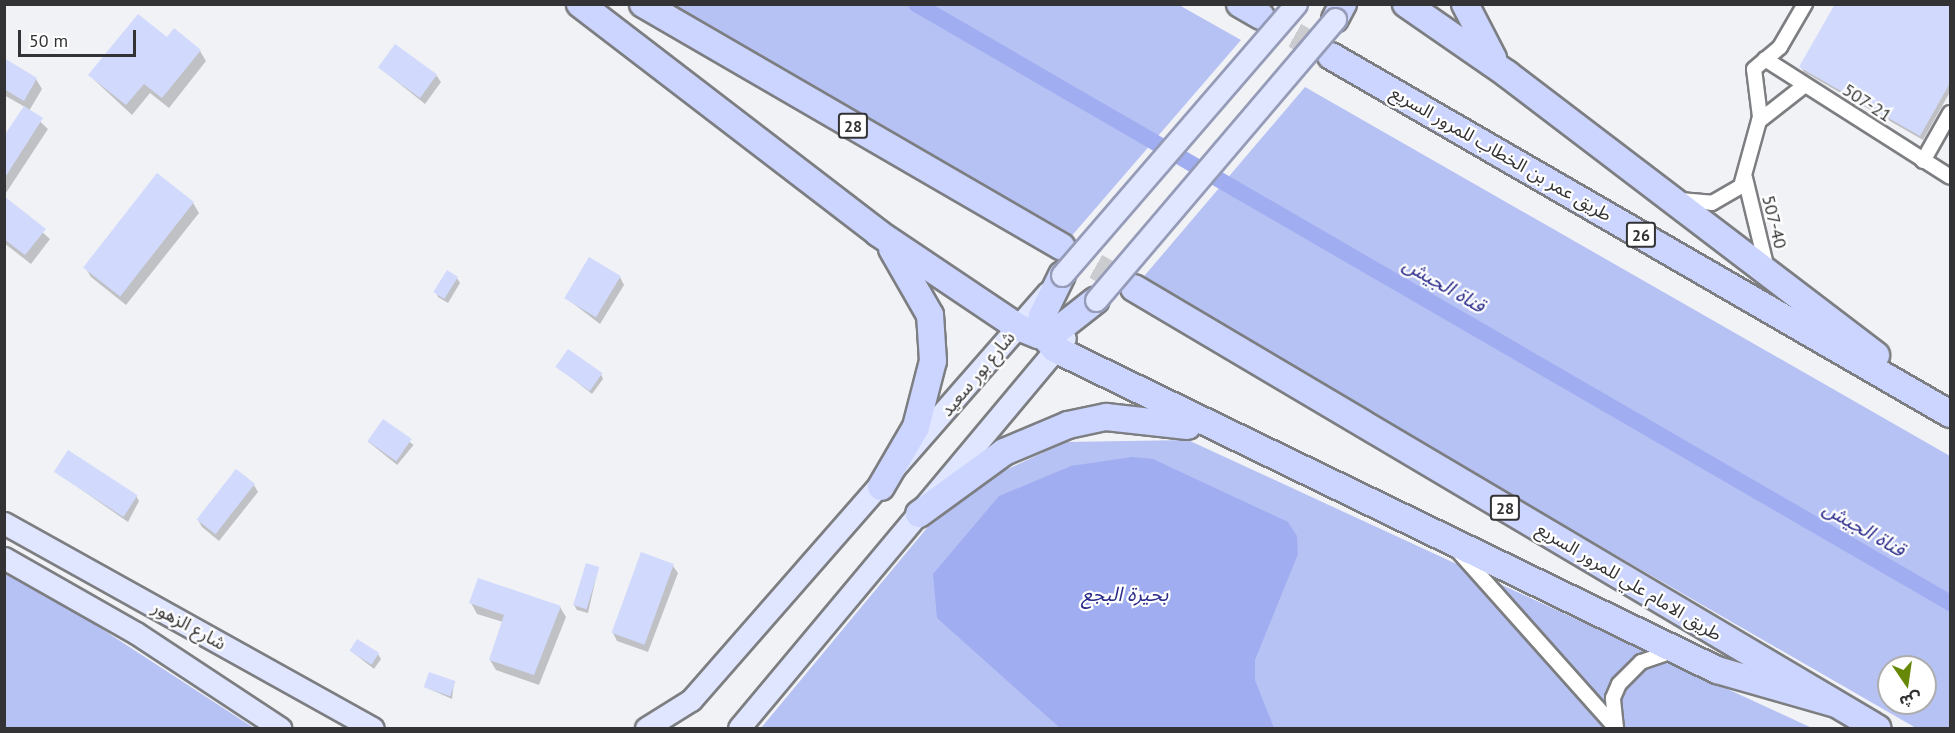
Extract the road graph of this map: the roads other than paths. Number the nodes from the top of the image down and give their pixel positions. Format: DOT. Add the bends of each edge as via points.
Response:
graph roads {
  1 [pos="580,4"];
  2 [pos="643,4"];
  3 [pos="1296,4"];
  4 [pos="1406,4"];
  5 [pos="1465,4"];
  6 [pos="1805,4"];
  7 [pos="1342,9"];
  8 [pos="1331,56"];
  9 [pos="1765,59"];
  10 [pos="1507,74"];
  11 [pos="1805,85"];
  12 [pos="1950,113"];
  13 [pos="1759,121"];
  14 [pos="1923,161"];
  15 [pos="1950,177"];
  16 [pos="1745,178"];
  17 [pos="1670,199"];
  18 [pos="878,233"];
  19 [pos="1062,247"];
  20 [pos="1769,274"];
  21 [pos="1062,275"];
  22 [pos="1134,288"];
  23 [pos="1096,300"];
  24 [pos="1044,331"];
  25 [pos="1950,412"];
  26 [pos="1223,434"];
  27 [pos="881,487"];
  28 [pos="919,514"];
  29 [pos="4,523"];
  30 [pos="1450,541"];
  31 [pos="4,558"];
  32 [pos="1676,650"];
  33 [pos="1833,703"];
  34 [pos="280,729"];
  35 [pos="373,729"];
  36 [pos="645,729"];
  37 [pos="739,729"];
  38 [pos="1616,729"];
  39 [pos="1877,729"];
  1 -- 18 [label="highway"];
  2 -- 19 [label="highway, 28"];
  3 -- 21 [label="main road, bridge"];
  4 -- 10 [label="highway"];
  5 -- 10 [label="highway" via="1485,49"];
  6 -- 9 [label="street, 507-40" via="1780,47"];
  7 -- 23 [label="main road, bridge"];
  8 -- 25 [label="highway, طريق عمر بن الخطاب للمرور السريع / 26"];
  9 -- 11 [label="street, 507-21"];
  9 -- 13 [label="street, 507-40" via="1754,72"];
  10 -- 17 [label="highway"];
  11 -- 13 [label="street"];
  11 -- 14 [label="street, 507-21"];
  12 -- 14 [label="street"];
  13 -- 16 [label="street, 507-40"];
  14 -- 15 [label="street, 507-21"];
  16 -- 17 [label="street, 507-40" via="1728,197 1712,203"];
  16 -- 20 [label="street, 507-40"];
  17 -- 20 [label="highway"];
  18 -- 24 [label="highway"];
  18 -- 27 [label="highway" via="920,291 933,337 929,384 916,427"];
  20 -- 25 [label="highway"];
  21 -- 24 [label="highway"];
  22 -- 33 [label="highway, طريق الامام علي للمرور السريع / 28"];
  23 -- 24 [label="highway"];
  24 -- 26 [label="highway"];
  24 -- 27 [label="main road, شارع بور سعيد"];
  24 -- 28 [label="main road"];
  26 -- 28 [label="highway" via="1141,418 1106,417 1068,425 1004,452"];
  26 -- 30 [label="highway"];
  27 -- 36 [label="main road, شارع بور سعيد" via="691,700"];
  28 -- 37 [label="main road"];
  29 -- 35 [label="main road, شارع الزهور"];
  30 -- 32 [label="highway"];
  30 -- 38 [label="street"];
  31 -- 34 [label="main road, شارع الزهور" via="135,633"];
  32 -- 33 [label="highway" via="1730,675"];
  32 -- 38 [label="street" via="1641,662 1619,684 1613,698"];
  33 -- 39 [label="highway, طريق الامام علي للمرور السريع / 28"];
}
